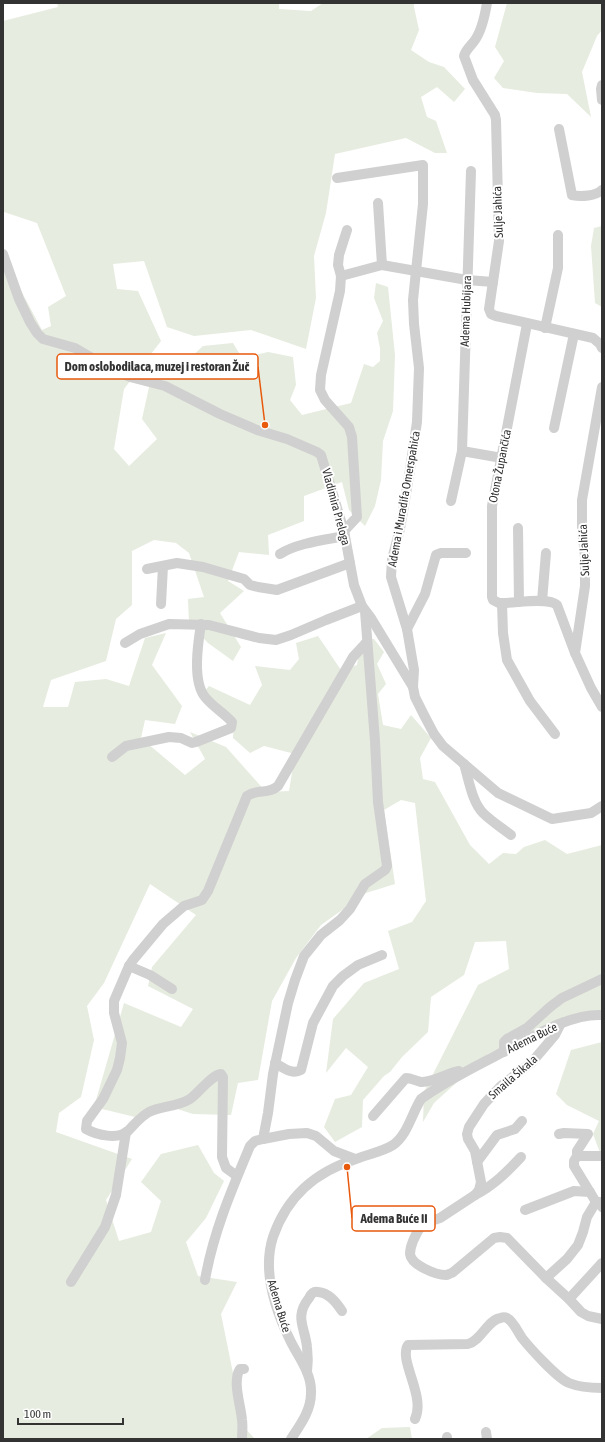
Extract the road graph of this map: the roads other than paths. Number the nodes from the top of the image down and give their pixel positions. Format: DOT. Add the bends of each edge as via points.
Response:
graph roads {
  1 [pos="487,3"];
  2 [pos="602,85"];
  3 [pos="602,99"];
  4 [pos="559,128"];
  5 [pos="471,171"];
  6 [pos="337,178"];
  7 [pos="602,190"];
  8 [pos="378,203"];
  9 [pos="347,230"];
  10 [pos="558,235"];
  11 [pos="3,254"];
  12 [pos="382,265"];
  13 [pos="417,270"];
  14 [pos="341,276"];
  15 [pos="467,280"];
  16 [pos="493,282"];
  17 [pos="527,324"];
  18 [pos="544,328"];
  19 [pos="574,334"];
  20 [pos="602,348"];
  21 [pos="602,387"];
  22 [pos="554,428"];
  23 [pos="462,451"];
  24 [pos="502,458"];
  25 [pos="451,501"];
  26 [pos="518,528"];
  27 [pos="345,533"];
  28 [pos="466,553"];
  29 [pos="546,553"];
  30 [pos="280,554"];
  31 [pos="350,563"];
  32 [pos="163,566"];
  33 [pos="147,569"];
  34 [pos="542,601"];
  35 [pos="519,602"];
  36 [pos="502,603"];
  37 [pos="161,604"];
  38 [pos="364,608"];
  39 [pos="201,624"];
  40 [pos="407,629"];
  41 [pos="367,642"];
  42 [pos="125,643"];
  43 [pos="575,653"];
  44 [pos="413,687"];
  45 [pos="602,707"];
  46 [pos="555,734"];
  47 [pos="112,757"];
  48 [pos="464,764"];
  49 [pos="602,806"];
  50 [pos="602,812"];
  51 [pos="591,813"];
  52 [pos="511,835"];
  53 [pos="382,955"];
  54 [pos="129,966"];
  55 [pos="602,979"];
  56 [pos="172,989"];
  57 [pos="602,1015"];
  58 [pos="560,1025"];
  59 [pos="504,1052"];
  60 [pos="275,1063"];
  61 [pos="465,1071"];
  62 [pos="373,1116"];
  63 [pos="522,1121"];
  64 [pos="126,1132"];
  65 [pos="559,1134"];
  66 [pos="263,1139"];
  67 [pos="577,1156"];
  68 [pos="602,1156"];
  69 [pos="521,1157"];
  70 [pos="355,1159"];
  71 [pos="477,1162"];
  72 [pos="237,1176"];
  73 [pos="590,1192"];
  74 [pos="475,1195"];
  75 [pos="599,1204"];
  76 [pos="526,1210"];
  77 [pos="602,1263"];
  78 [pos="546,1278"];
  79 [pos="205,1280"];
  80 [pos="71,1282"];
  81 [pos="569,1298"];
  82 [pos="342,1311"];
  83 [pos="602,1319"];
  84 [pos="244,1369"];
  85 [pos="307,1372"];
  86 [pos="602,1388"];
  87 [pos="415,1419"];
  88 [pos="242,1439"];
  89 [pos="291,1439"];
  1 -- 16 [label="street, Sulje Jahića" via="478,35 464,56 473,80 496,120 500,241"];
  2 -- 3 [label="street"];
  4 -- 7 [label="street" via="572,195 598,193"];
  5 -- 15 [label="street, Adema Hubijara"];
  6 -- 13 [label="street, Adema i Muradifa Omerspahića" via="423,165 423,204"];
  8 -- 12 [label="street"];
  9 -- 14 [label="street" via="339,255"];
  10 -- 18 [label="street" via="558,268"];
  11 -- 27 [label="street, Vladimira Preloga" via="19,299 30,322 43,339 75,348 110,369 165,386 220,414 317,452 324,461"];
  12 -- 13 [label="street"];
  12 -- 14 [label="street"];
  13 -- 15 [label="street"];
  13 -- 40 [label="street, Adema i Muradifa Omerspahića" via="413,300 419,368 416,422 391,577"];
  14 -- 27 [label="street" via="320,390 325,400 349,427 352,437 357,517"];
  15 -- 16 [label="street"];
  15 -- 23 [label="street, Adema Hubijara"];
  16 -- 17 [label="street, Sulje Jahića" via="489,309 491,314"];
  17 -- 18 [label="street, Sulje Jahića"];
  17 -- 24 [label="street, Otona Župančića"];
  18 -- 19 [label="street, Sulje Jahića"];
  19 -- 20 [label="street, Sulje Jahića" via="594,338"];
  19 -- 22 [label="street"];
  21 -- 43 [label="street, Sulje Jahića" via="582,500 586,586"];
  23 -- 24 [label="street"];
  23 -- 25 [label="street, Adema Hubijara"];
  24 -- 36 [label="street, Otona Župančića" via="491,514 492,597 496,602"];
  26 -- 35 [label="street"];
  27 -- 30 [label="street"];
  27 -- 31 [label="street, Vladimira Preloga"];
  28 -- 40 [label="street" via="436,555 425,594"];
  29 -- 34 [label="street"];
  31 -- 32 [label="street" via="277,590 250,585 244,579 204,567 177,563"];
  31 -- 38 [label="street, Vladimira Preloga" via="354,585"];
  32 -- 33 [label="street"];
  32 -- 37 [label="street"];
  34 -- 35 [label="street"];
  34 -- 43 [label="street" via="554,602 557,605"];
  35 -- 36 [label="street"];
  36 -- 46 [label="street" via="507,660 530,701"];
  38 -- 39 [label="street" via="276,640"];
  38 -- 41 [label="street"];
  38 -- 44 [label="street, Vladimira Preloga"];
  39 -- 42 [label="street" via="169,624 140,634"];
  39 -- 47 [label="street" via="198,664 201,690 208,701 229,718 232,722 231,728 196,742 173,736 126,746"];
  40 -- 44 [label="street, Adema i Muradifa Omerspahića" via="414,670"];
  41 -- 54 [label="street" via="353,657 278,786 273,790 252,792 247,796 208,892 202,900 184,906 163,924"];
  41 -- 60 [label="street" via="378,802 387,866 365,884 340,920 321,935 304,956 295,980"];
  43 -- 45 [label="street"];
  44 -- 48 [label="street, Vladimira Preloga" via="415,697 434,734 443,746"];
  48 -- 51 [label="street, Vladimira Preloga" via="498,793 552,819"];
  48 -- 52 [label="street" via="476,803 482,812"];
  49 -- 51 [label="street, Vladimira Preloga"];
  50 -- 51 [label="street"];
  53 -- 60 [label="street" via="358,965 333,986 313,1023 302,1070 290,1071"];
  54 -- 56 [label="street"];
  54 -- 64 [label="street" via="114,1001 114,1013 122,1043 117,1070 103,1099 87,1121 86,1129 101,1135 114,1136"];
  55 -- 59 [label="street" via="550,1006 527,1028 504,1042"];
  57 -- 58 [label="street, Adema Buće" via="592,1015"];
  58 -- 59 [label="street, Adema Buće"];
  58 -- 71 [label="street, Smaila Šikala" via="555,1035 532,1062 501,1086 484,1104 469,1127 468,1139 475,1151"];
  59 -- 61 [label="street, Adema Buće"];
  60 -- 66 [label="street"];
  61 -- 62 [label="street, Adema Buće" via="452,1072 422,1082 406,1078"];
  61 -- 70 [label="street, Adema Buće" via="421,1099 409,1126 393,1145"];
  63 -- 71 [label="street" via="515,1129 497,1135"];
  64 -- 72 [label="street" via="136,1120 149,1112 189,1100 221,1074 222,1157 226,1168"];
  64 -- 80 [label="street" via="116,1195 105,1227"];
  65 -- 67 [label="street" via="588,1134 577,1151"];
  66 -- 70 [label="street" via="307,1133 316,1136 334,1151"];
  66 -- 72 [label="street" via="255,1141 250,1146"];
  67 -- 68 [label="street"];
  67 -- 73 [label="street" via="574,1166"];
  69 -- 74 [label="street" via="501,1177"];
  70 -- 85 [label="street, Adema Buće" via="327,1171 308,1184 287,1208 272,1239 269,1258 275,1300 290,1340"];
  71 -- 74 [label="street, Smaila Šikala" via="481,1182"];
  72 -- 79 [label="street" via="212,1246"];
  73 -- 75 [label="street"];
  73 -- 76 [label="street" via="574,1191"];
  74 -- 78 [label="street" via="440,1218 422,1224 413,1241 410,1254 413,1261 425,1269 445,1275 452,1273 494,1238 500,1237 512,1242"];
  75 -- 78 [label="street" via="587,1217 578,1245"];
  77 -- 81 [label="street"];
  78 -- 81 [label="street"];
  81 -- 83 [label="street" via="580,1312"];
  82 -- 85 [label="street" via="331,1298 317,1292 312,1293 306,1301 301,1322 307,1346"];
  84 -- 88 [label="street" via="240,1369 237,1377"];
  85 -- 89 [label="street, Adema Buće" via="311,1382 310,1405 306,1417"];
  86 -- 87 [label="street" via="586,1388 564,1380 546,1364 510,1322 502,1317 494,1321 473,1343 406,1348 408,1368 419,1406"];
}
